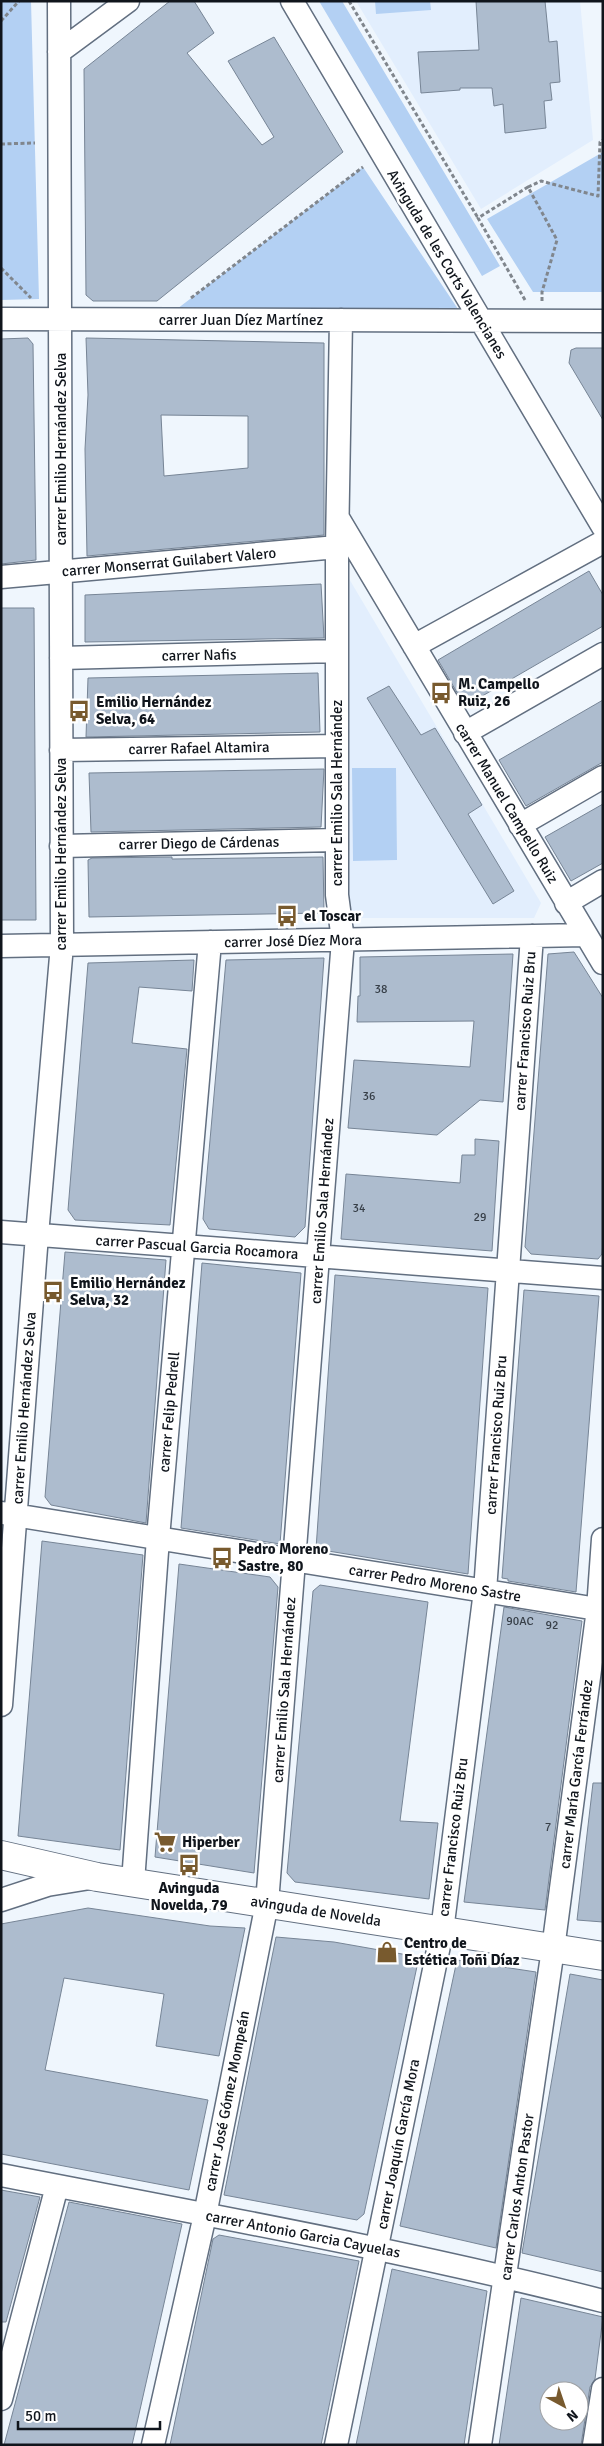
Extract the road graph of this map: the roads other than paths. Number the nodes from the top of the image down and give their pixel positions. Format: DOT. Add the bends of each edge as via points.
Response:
graph roads {
  1 [pos="59,1"];
  2 [pos="128,1"];
  3 [pos="292,1"];
  4 [pos="60,52"];
  5 [pos="1,319"];
  6 [pos="61,320"];
  7 [pos="341,320"];
  8 [pos="603,321"];
  9 [pos="481,322"];
  10 [pos="338,518"];
  11 [pos="603,526"];
  12 [pos="603,542"];
  13 [pos="337,555"];
  14 [pos="365,564"];
  15 [pos="60,572"];
  16 [pos="1,577"];
  17 [pos="414,646"];
  18 [pos="337,652"];
  19 [pos="603,654"];
  20 [pos="61,658"];
  21 [pos="465,733"];
  22 [pos="337,746"];
  23 [pos="61,750"];
  24 [pos="603,777"];
  25 [pos="520,825"];
  26 [pos="337,840"];
  27 [pos="61,846"];
  28 [pos="603,881"];
  29 [pos="566,903"];
  30 [pos="585,935"];
  31 [pos="532,936"];
  32 [pos="343,940"];
  33 [pos="210,942"];
  34 [pos="62,945"];
  35 [pos="1,946"];
  36 [pos="603,963"];
  37 [pos="1,1232"];
  38 [pos="37,1234"];
  39 [pos="184,1246"];
  40 [pos="318,1256"];
  41 [pos="508,1271"];
  42 [pos="603,1278"];
  43 [pos="8,1514"];
  44 [pos="158,1538"];
  45 [pos="603,1539"];
  46 [pos="294,1560"];
  47 [pos="485,1591"];
  48 [pos="600,1610"];
  49 [pos="1,1705"];
  50 [pos="1,1855"];
  51 [pos="97,1876"];
  52 [pos="133,1882"];
  53 [pos="1,1900"];
  54 [pos="267,1903"];
  55 [pos="442,1931"];
  56 [pos="554,1949"];
  57 [pos="603,1956"];
  58 [pos="1,2175"];
  59 [pos="57,2186"];
  60 [pos="205,2215"];
  61 [pos="377,2248"];
  62 [pos="506,2276"];
  63 [pos="603,2301"];
  64 [pos="603,2389"];
  65 [pos="1,2399"];
  66 [pos="597,2442"];
  67 [pos="153,2445"];
  68 [pos="336,2445"];
  69 [pos="480,2445"];
  1 -- 4 [label="street, carrer Emilio Hernández Selva"];
  2 -- 4 [label="street"];
  3 -- 9 [label="street, Avinguda de les Corts Valencianes"];
  4 -- 6 [label="street, carrer Emilio Hernández Selva"];
  5 -- 6 [label="street, carrer Juan Díez Martínez"];
  6 -- 7 [label="street, carrer Juan Díez Martínez"];
  6 -- 15 [label="street, carrer Emilio Hernández Selva"];
  7 -- 9 [label="street, carrer Juan Díez Martínez"];
  7 -- 10 [label="street, carrer Emilio Sala Hernández"];
  8 -- 9 [label="street, carrer Juan Díez Martínez"];
  9 -- 11 [label="street, Avinguda de les Corts Valencianes"];
  10 -- 13 [label="street, carrer Emilio Sala Hernández"];
  10 -- 14 [label="street, carrer Manuel Campello Ruiz"];
  12 -- 17 [label="street" via="444,622"];
  13 -- 14 [label="street"];
  13 -- 15 [label="street, carrer Monserrat Guilabert Valero"];
  13 -- 18 [label="street, carrer Emilio Sala Hernández"];
  14 -- 17 [label="street, carrer Manuel Campello Ruiz"];
  15 -- 16 [label="street, carrer Monserrat Guilabert Valero"];
  15 -- 20 [label="street, carrer Emilio Hernández Selva"];
  17 -- 21 [label="street, carrer Manuel Campello Ruiz"];
  18 -- 20 [label="street, carrer Nafis"];
  18 -- 22 [label="street, carrer Emilio Sala Hernández"];
  19 -- 21 [label="street"];
  20 -- 23 [label="street, carrer Emilio Hernández Selva"];
  21 -- 25 [label="street, carrer Manuel Campello Ruiz"];
  22 -- 23 [label="street, carrer Rafael Altamira"];
  22 -- 26 [label="street, carrer Emilio Sala Hernández"];
  23 -- 27 [label="street, carrer Emilio Hernández Selva"];
  24 -- 25 [label="street"];
  25 -- 29 [label="street, carrer Manuel Campello Ruiz"];
  26 -- 27 [label="street, carrer Diego de Cárdenas"];
  26 -- 32 [label="street, carrer Emilio Sala Hernández" via="337,895"];
  27 -- 34 [label="street, carrer Emilio Hernández Selva"];
  28 -- 29 [label="street"];
  29 -- 30 [label="street, carrer Manuel Campello Ruiz"];
  30 -- 31 [label="street, carrer José Díez Mora"];
  30 -- 36 [label="street, carrer Manuel Campello Ruiz"];
  31 -- 32 [label="street, carrer José Díez Mora"];
  31 -- 41 [label="street, carrer Francisco Ruiz Bru"];
  32 -- 33 [label="street, carrer José Díez Mora"];
  32 -- 40 [label="street, carrer Emilio Sala Hernández"];
  33 -- 34 [label="street, carrer José Díez Mora"];
  33 -- 39 [label="street, carrer Felip Pedrell"];
  34 -- 35 [label="street, carrer José Díez Mora"];
  34 -- 38 [label="street, carrer Emilio Hernández Selva"];
  37 -- 38 [label="street, carrer Pascual Garcia Rocamora"];
  38 -- 39 [label="street, carrer Pascual Garcia Rocamora"];
  38 -- 43 [label="street, carrer Emilio Hernández Selva"];
  39 -- 40 [label="street, carrer Pascual Garcia Rocamora"];
  39 -- 44 [label="street, carrer Felip Pedrell"];
  40 -- 41 [label="street, carrer Pascual Garcia Rocamora"];
  40 -- 46 [label="street, carrer Emilio Sala Hernández"];
  41 -- 42 [label="street, carrer Pascual Garcia Rocamora"];
  41 -- 47 [label="street, carrer Francisco Ruiz Bru"];
  43 -- 44 [label="street, carrer Pedro Moreno Sastre"];
  43 -- 49 [label="street, carrer Emilio Hernández Selva"];
  44 -- 46 [label="street, carrer Pedro Moreno Sastre"];
  44 -- 52 [label="street, carrer Felip Pedrell"];
  45 -- 48 [label="street, carrer María García Ferrández"];
  46 -- 47 [label="street, carrer Pedro Moreno Sastre"];
  46 -- 54 [label="street, carrer Emilio Sala Hernández"];
  47 -- 48 [label="street, carrer Pedro Moreno Sastre"];
  47 -- 55 [label="street, carrer Francisco Ruiz Bru"];
  48 -- 56 [label="street, carrer María García Ferrández"];
  50 -- 51 [label="main road, avinguda de Novelda"];
  51 -- 52 [label="main road, avinguda de Novelda"];
  51 -- 53 [label="street" via="47,1885"];
  52 -- 54 [label="main road, avinguda de Novelda"];
  54 -- 55 [label="main road, avinguda de Novelda"];
  54 -- 60 [label="street, carrer José Gómez Mompeán"];
  55 -- 56 [label="main road, avinguda de Novelda"];
  55 -- 61 [label="street, carrer Joaquín García Mora"];
  56 -- 57 [label="main road, avinguda de Novelda"];
  56 -- 62 [label="street, carrer Carlos Anton Pastor"];
  58 -- 59 [label="street, carrer Antonio Garcia Cayuelas"];
  59 -- 60 [label="street, carrer Antonio Garcia Cayuelas"];
  59 -- 65 [label="street"];
  60 -- 61 [label="street, carrer Antonio Garcia Cayuelas"];
  60 -- 67 [label="street, carrer José Gómez Mompeán"];
  61 -- 62 [label="street, carrer Antonio Garcia Cayuelas"];
  61 -- 68 [label="street, carrer Joaquín García Mora"];
  62 -- 63 [label="street, carrer Antonio Garcia Cayuelas"];
  62 -- 69 [label="street, carrer Carlos Anton Pastor"];
  64 -- 66 [label="street"];
}
